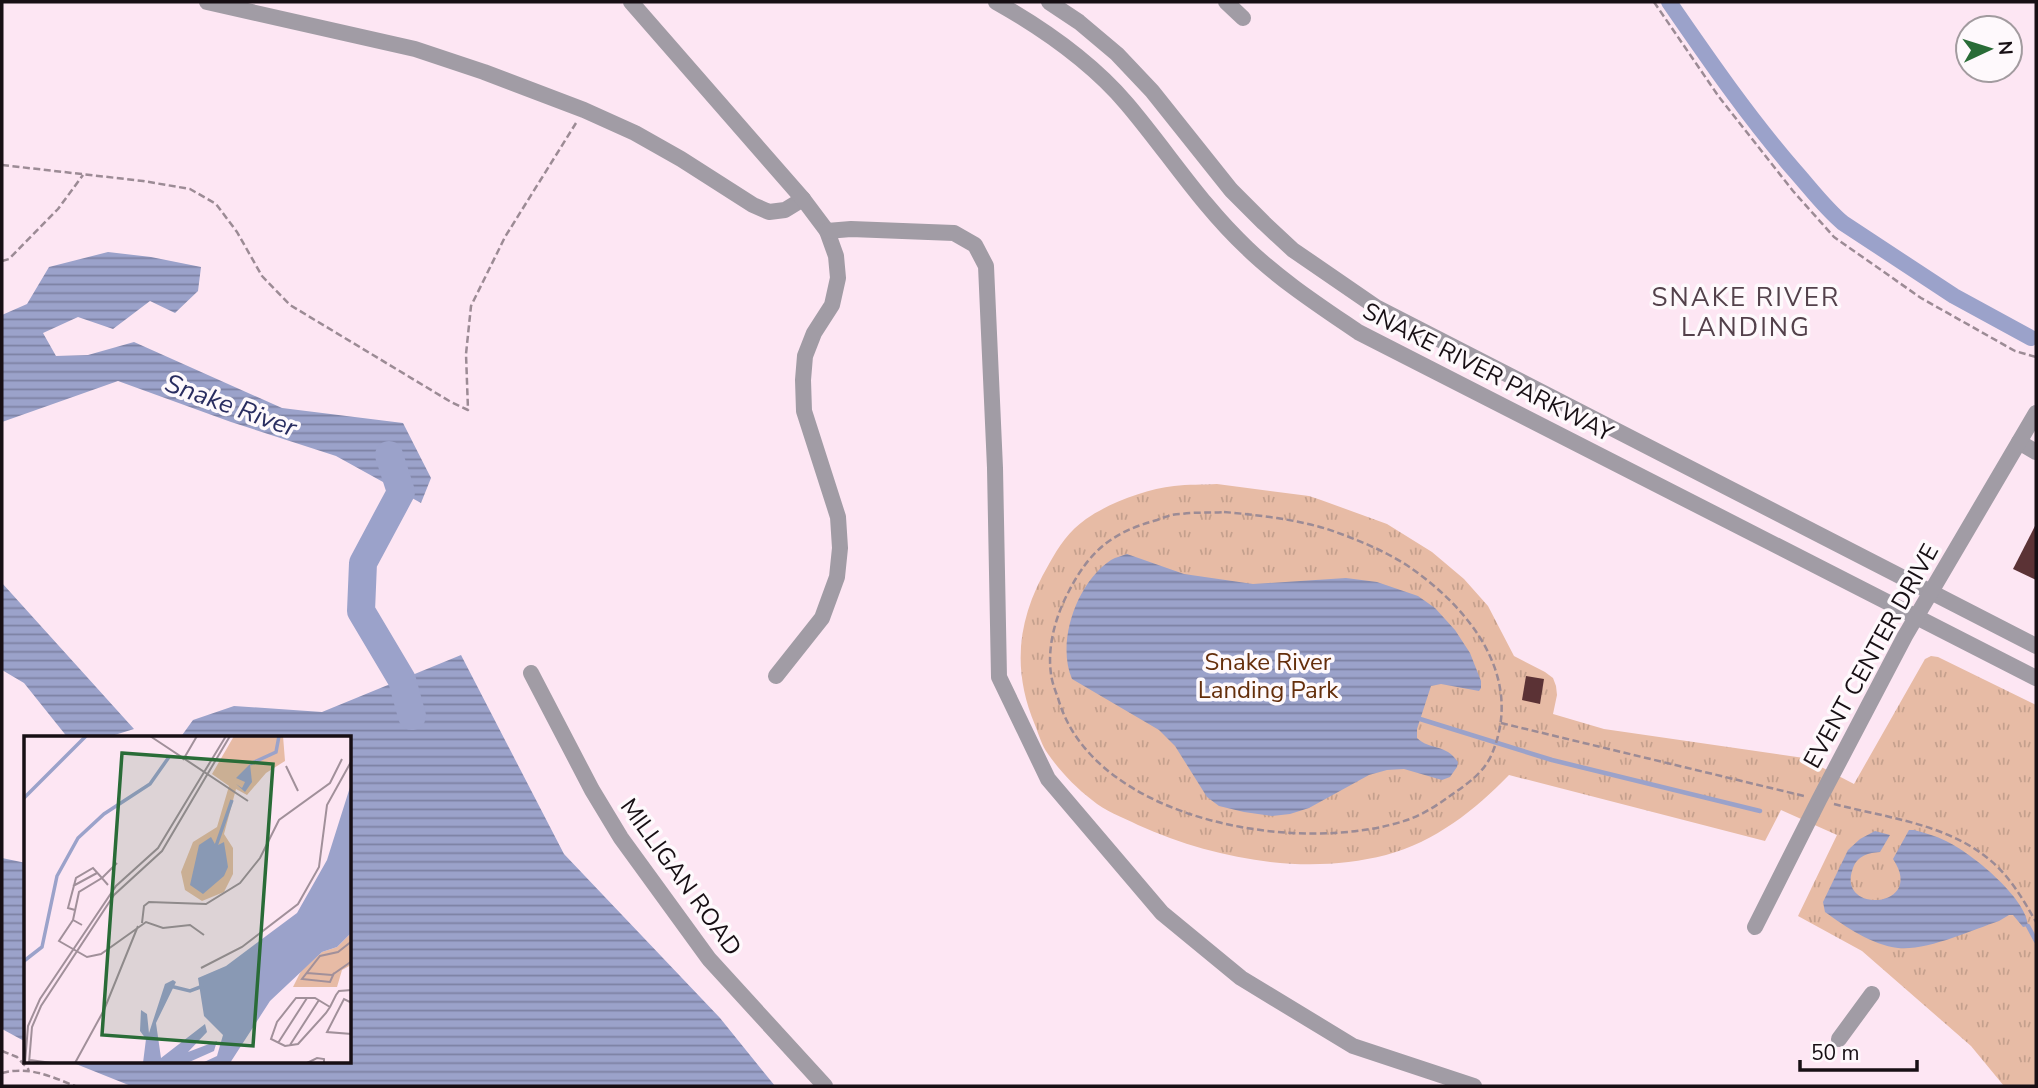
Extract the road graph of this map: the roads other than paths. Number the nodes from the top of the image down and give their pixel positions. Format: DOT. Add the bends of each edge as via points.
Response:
graph roads {
  1 [pos="207,2"];
  2 [pos="631,2"];
  3 [pos="996,2"];
  4 [pos="1049,2"];
  5 [pos="1226,2"];
  6 [pos="1243,18"];
  7 [pos="803,199"];
  8 [pos="827,231"];
  9 [pos="2036,413"];
  10 [pos="2019,442"];
  11 [pos="2036,452"];
  12 [pos="1930,592"];
  13 [pos="1916,616"];
  14 [pos="2036,646"];
  15 [pos="531,673"];
  16 [pos="776,676"];
  17 [pos="2036,678"];
  18 [pos="1755,927"];
  19 [pos="1872,994"];
  20 [pos="1839,1039"];
  21 [pos="825,1086"];
  22 [pos="1474,1086"];
  1 -- 7 [label="street" via="415,49 484,72 635,134 769,212 785,210"];
  2 -- 7 [label="street"];
  3 -- 13 [label="street, SNAKE RIVER PARKWAY" via="1093,71 1126,102 1201,199 1247,248 1358,332"];
  4 -- 12 [label="street, SNAKE RIVER PARKWAY" via="1117,54 1231,190 1293,250 1326,274 1377,307"];
  5 -- 6 [label="street"];
  7 -- 8 [label="street"];
  8 -- 16 [label="street" via="838,278 832,305 806,356 803,380 804,411 838,517 837,576 822,618"];
  8 -- 22 [label="street" via="954,233 975,244 986,266 999,677 1048,779 1162,913 1241,978 1353,1046"];
  9 -- 10 [label="street, EVENT CENTER DRIVE"];
  10 -- 11 [label="street"];
  10 -- 12 [label="street, EVENT CENTER DRIVE"];
  12 -- 13 [label="street, EVENT CENTER DRIVE"];
  12 -- 14 [label="street, SNAKE RIVER PARKWAY"];
  13 -- 17 [label="street, SNAKE RIVER PARKWAY"];
  13 -- 18 [label="street, EVENT CENTER DRIVE"];
  15 -- 21 [label="street, MILLIGAN ROAD" via="621,838 709,959"];
  19 -- 20 [label="street"];
}
